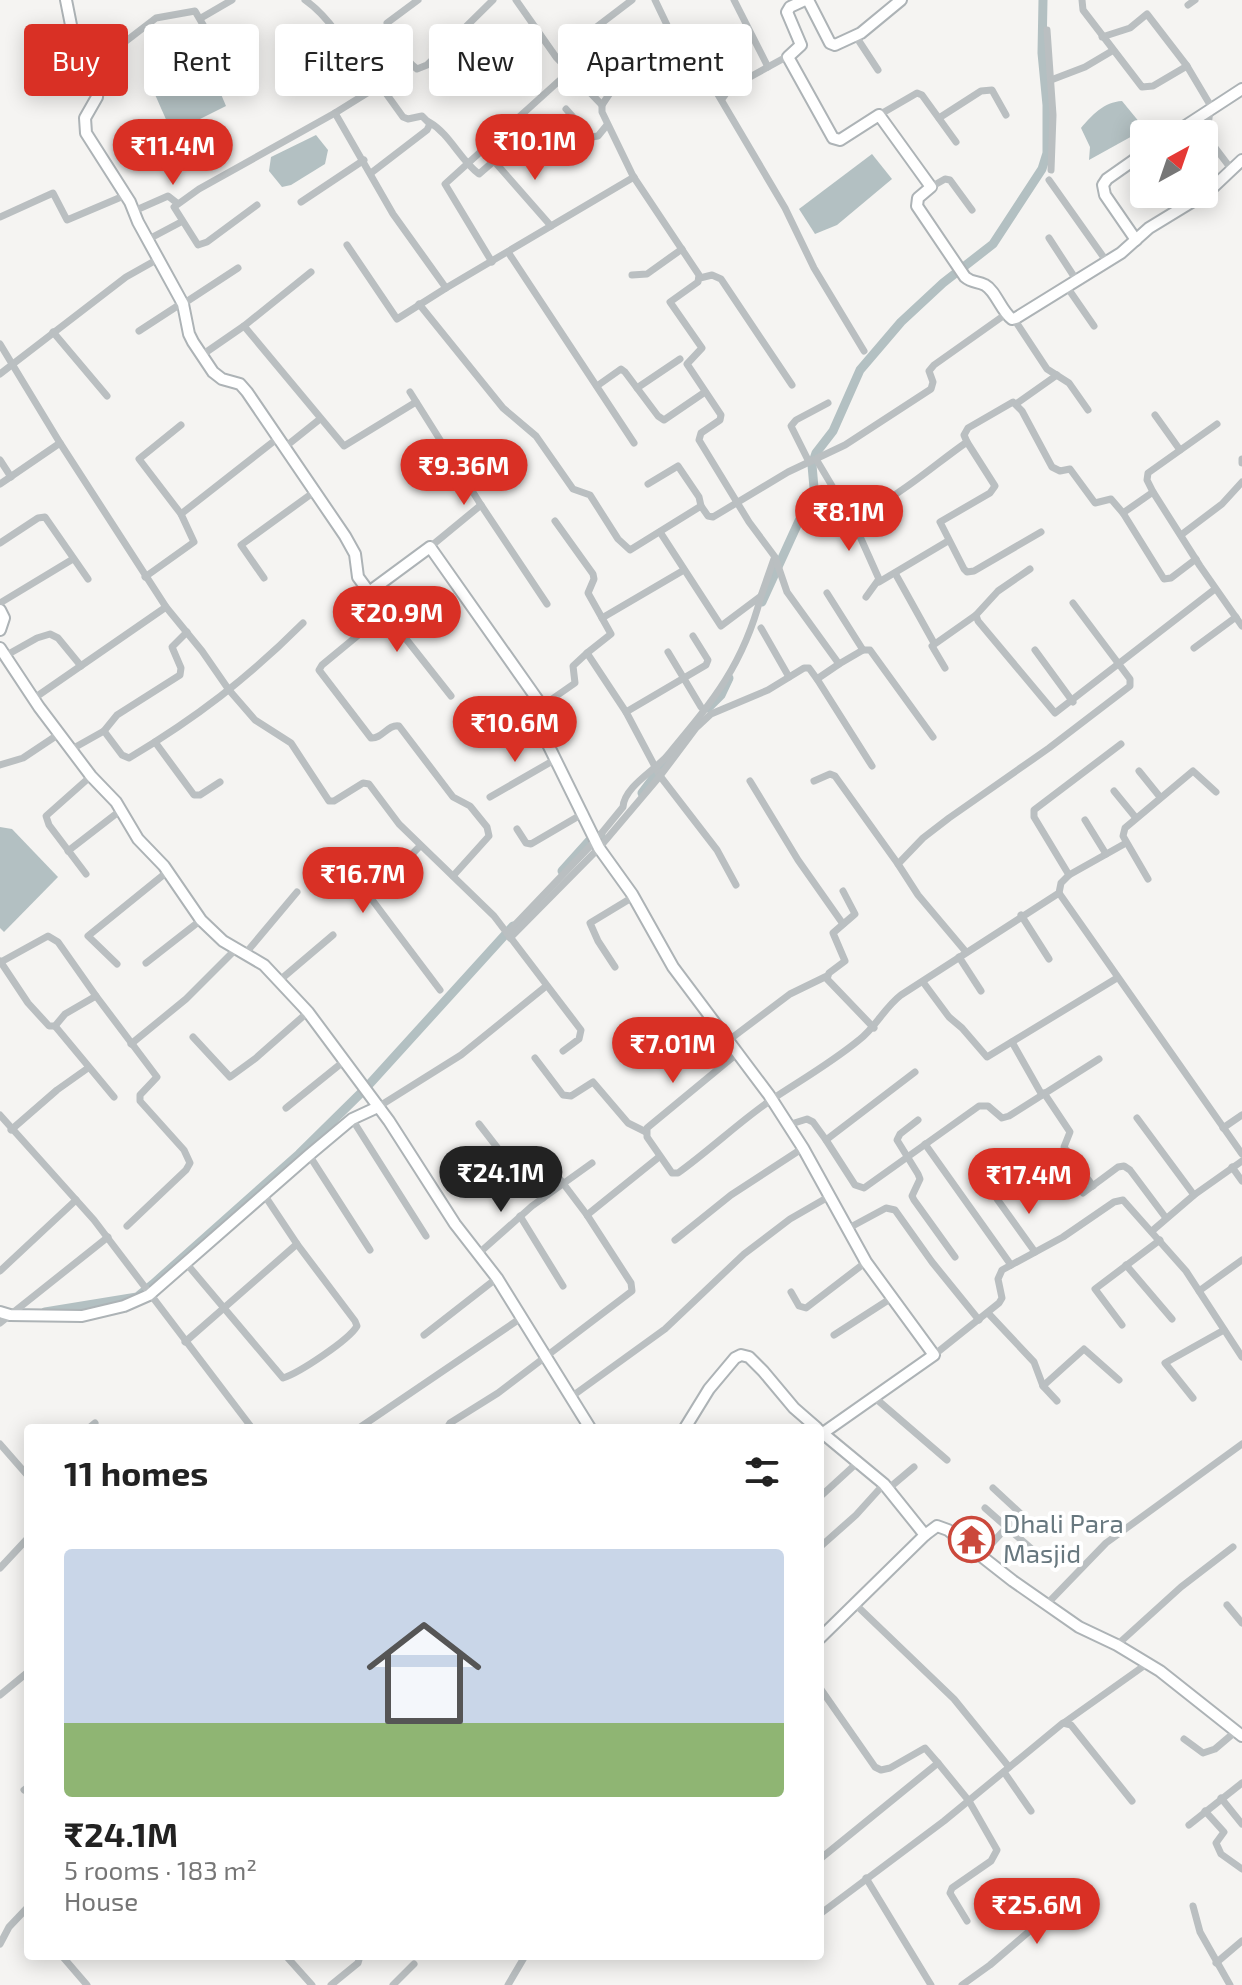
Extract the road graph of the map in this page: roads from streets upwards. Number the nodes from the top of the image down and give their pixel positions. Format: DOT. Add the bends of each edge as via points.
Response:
graph roads {
  1 [pos="66,0"];
  2 [pos="232,0"];
  3 [pos="305,0"];
  4 [pos="418,0"];
  5 [pos="493,0"];
  6 [pos="516,0"];
  7 [pos="632,0"];
  8 [pos="655,0"];
  9 [pos="734,0"];
  10 [pos="807,0"];
  11 [pos="901,0"];
  12 [pos="1082,0"];
  13 [pos="201,18"];
  14 [pos="71,24"];
  15 [pos="204,24"];
  16 [pos="330,24"];
  17 [pos="388,24"];
  18 [pos="600,24"];
  19 [pos="667,24"];
  20 [pos="1047,30"];
  21 [pos="855,35"];
  22 [pos="1102,37"];
  23 [pos="128,40"];
  24 [pos="1112,51"];
  25 [pos="788,56"];
  26 [pos="558,58"];
  27 [pos="413,66"];
  28 [pos="1187,66"];
  29 [pos="768,67"];
  30 [pos="878,70"];
  31 [pos="1051,80"];
  32 [pos="558,82"];
  33 [pos="1241,92"];
  34 [pos="97,96"];
  35 [pos="362,96"];
  36 [pos="388,96"];
  37 [pos="594,96"];
  38 [pos="609,96"];
  39 [pos="720,96"];
  40 [pos="722,99"];
  41 [pos="602,105"];
  42 [pos="1211,108"];
  43 [pos="566,109"];
  44 [pos="335,113"];
  45 [pos="879,115"];
  46 [pos="1006,115"];
  47 [pos="939,118"];
  48 [pos="1193,120"];
  49 [pos="429,122"];
  50 [pos="607,125"];
  51 [pos="956,142"];
  52 [pos="364,160"];
  53 [pos="1242,160"];
  54 [pos="1130,163"];
  55 [pos="467,165"];
  56 [pos="1051,170"];
  57 [pos="1232,170"];
  58 [pos="371,173"];
  59 [pos="634,177"];
  60 [pos="1049,180"];
  61 [pos="931,187"];
  62 [pos="126,195"];
  63 [pos="301,202"];
  64 [pos="177,203"];
  65 [pos="257,205"];
  66 [pos="972,210"];
  67 [pos="134,211"];
  68 [pos="0,217"];
  69 [pos="181,222"];
  70 [pos="551,226"];
  71 [pos="1049,238"];
  72 [pos="147,240"];
  73 [pos="1136,240"];
  74 [pos="347,245"];
  75 [pos="682,249"];
  76 [pos="508,252"];
  77 [pos="158,259"];
  78 [pos="492,262"];
  79 [pos="1107,262"];
  80 [pos="238,268"];
  81 [pos="311,272"];
  82 [pos="632,275"];
  83 [pos="700,278"];
  84 [pos="1072,284"];
  85 [pos="446,288"];
  86 [pos="183,304"];
  87 [pos="419,304"];
  88 [pos="1010,316"];
  89 [pos="244,326"];
  90 [pos="1094,326"];
  91 [pos="139,331"];
  92 [pos="53,332"];
  93 [pos="0,344"];
  94 [pos="864,351"];
  95 [pos="202,355"];
  96 [pos="680,359"];
  97 [pos="13,363"];
  98 [pos="0,374"];
  99 [pos="1057,375"];
  100 [pos="792,385"];
  101 [pos="597,386"];
  102 [pos="637,388"];
  103 [pos="410,392"];
  104 [pos="705,392"];
  105 [pos="107,396"];
  106 [pos="416,402"];
  107 [pos="828,403"];
  108 [pos="1016,404"];
  109 [pos="1088,410"];
  110 [pos="1155,415"];
  111 [pos="320,419"];
  112 [pos="1217,424"];
  113 [pos="181,425"];
  114 [pos="967,442"];
  115 [pos="60,443"];
  116 [pos="282,443"];
  117 [pos="634,443"];
  118 [pos="1180,450"];
  119 [pos="0,460"];
  120 [pos="812,461"];
  121 [pos="11,477"];
  122 [pos="1242,482"];
  123 [pos="0,484"];
  124 [pos="648,484"];
  125 [pos="314,492"];
  126 [pos="1153,492"];
  127 [pos="737,503"];
  128 [pos="481,505"];
  129 [pos="701,506"];
  130 [pos="849,512"];
  131 [pos="1123,513"];
  132 [pos="181,514"];
  133 [pos="555,521"];
  134 [pos="660,532"];
  135 [pos="1041,532"];
  136 [pos="1181,535"];
  137 [pos="948,541"];
  138 [pos="0,543"];
  139 [pos="430,547"];
  140 [pos="73,559"];
  141 [pos="1196,559"];
  142 [pos="776,560"];
  143 [pos="1030,569"];
  144 [pos="684,570"];
  145 [pos="895,573"];
  146 [pos="145,577"];
  147 [pos="264,578"];
  148 [pos="88,579"];
  149 [pos="879,582"];
  150 [pos="1215,589"];
  151 [pos="369,592"];
  152 [pos="827,593"];
  153 [pos="761,596"];
  154 [pos="866,597"];
  155 [pos="0,603"];
  156 [pos="1073,603"];
  157 [pos="547,604"];
  158 [pos="166,607"];
  159 [pos="1242,607"];
  160 [pos="0,610"];
  161 [pos="385,613"];
  162 [pos="976,615"];
  163 [pos="1234,616"];
  164 [pos="602,618"];
  165 [pos="303,623"];
  166 [pos="1242,626"];
  167 [pos="761,628"];
  168 [pos="0,630"];
  169 [pos="187,632"];
  170 [pos="693,636"];
  171 [pos="934,643"];
  172 [pos="1194,648"];
  173 [pos="863,650"];
  174 [pos="1035,650"];
  175 [pos="3,652"];
  176 [pos="668,652"];
  177 [pos="587,653"];
  178 [pos="839,664"];
  179 [pos="1119,665"];
  180 [pos="81,666"];
  181 [pos="945,668"];
  182 [pos="789,677"];
  183 [pos="684,679"];
  184 [pos="817,679"];
  185 [pos="229,690"];
  186 [pos="451,696"];
  187 [pos="33,699"];
  188 [pos="1073,702"];
  189 [pos="542,706"];
  190 [pos="701,707"];
  191 [pos="626,712"];
  192 [pos="104,731"];
  193 [pos="59,734"];
  194 [pos="933,737"];
  195 [pos="155,742"];
  196 [pos="1121,744"];
  197 [pos="72,749"];
  198 [pos="556,759"];
  199 [pos="0,765"];
  200 [pos="872,766"];
  201 [pos="1139,771"];
  202 [pos="658,772"];
  203 [pos="91,776"];
  204 [pos="750,781"];
  205 [pos="814,781"];
  206 [pos="220,782"];
  207 [pos="1114,791"];
  208 [pos="1216,792"];
  209 [pos="490,797"];
  210 [pos="1160,797"];
  211 [pos="121,810"];
  212 [pos="584,813"];
  213 [pos="1136,818"];
  214 [pos="1085,820"];
  215 [pos="517,829"];
  216 [pos="596,840"];
  217 [pos="1126,843"];
  218 [pos="420,846"];
  219 [pos="68,851"];
  220 [pos="1106,854"];
  221 [pos="898,864"];
  222 [pos="167,872"];
  223 [pos="86,874"];
  224 [pos="1069,875"];
  225 [pos="453,876"];
  226 [pos="1148,879"];
  227 [pos="736,885"];
  228 [pos="843,891"];
  229 [pos="297,892"];
  230 [pos="1059,893"];
  231 [pos="633,897"];
  232 [pos="1021,915"];
  233 [pos="201,920"];
  234 [pos="843,924"];
  235 [pos="333,935"];
  236 [pos="508,935"];
  237 [pos="241,951"];
  238 [pos="962,954"];
  239 [pos="1049,959"];
  240 [pos="0,961"];
  241 [pos="146,963"];
  242 [pos="117,964"];
  243 [pos="615,967"];
  244 [pos="827,976"];
  245 [pos="1117,978"];
  246 [pos="280,980"];
  247 [pos="923,982"];
  248 [pos="545,987"];
  249 [pos="440,990"];
  250 [pos="981,991"];
  251 [pos="96,996"];
  252 [pos="308,1012"];
  253 [pos="55,1026"];
  254 [pos="874,1028"];
  255 [pos="193,1037"];
  256 [pos="729,1040"];
  257 [pos="1012,1042"];
  258 [pos="131,1044"];
  259 [pos="563,1051"];
  260 [pos="739,1052"];
  261 [pos="535,1058"];
  262 [pos="1099,1059"];
  263 [pos="343,1062"];
  264 [pos="88,1068"];
  265 [pos="915,1072"];
  266 [pos="1043,1094"];
  267 [pos="114,1097"];
  268 [pos="772,1100"];
  269 [pos="378,1107"];
  270 [pos="286,1108"];
  271 [pos="0,1115"];
  272 [pos="1242,1115"];
  273 [pos="1137,1118"];
  274 [pos="352,1119"];
  275 [pos="918,1120"];
  276 [pos="479,1124"];
  277 [pos="788,1125"];
  278 [pos="1223,1128"];
  279 [pos="11,1130"];
  280 [pos="646,1132"];
  281 [pos="826,1140"];
  282 [pos="925,1144"];
  283 [pos="803,1148"];
  284 [pos="1242,1154"];
  285 [pos="309,1155"];
  286 [pos="659,1157"];
  287 [pos="907,1157"];
  288 [pos="544,1158"];
  289 [pos="1242,1161"];
  290 [pos="592,1163"];
  291 [pos="1232,1167"];
  292 [pos="1242,1181"];
  293 [pos="563,1183"];
  294 [pos="1093,1186"];
  295 [pos="1083,1193"];
  296 [pos="1194,1195"];
  297 [pos="265,1196"];
  298 [pos="830,1196"];
  299 [pos="543,1198"];
  300 [pos="997,1199"];
  301 [pos="76,1200"];
  302 [pos="587,1215"];
  303 [pos="520,1216"];
  304 [pos="1166,1218"];
  305 [pos="127,1226"];
  306 [pos="847,1229"];
  307 [pos="1152,1231"];
  308 [pos="426,1236"];
  309 [pos="108,1237"];
  310 [pos="675,1240"];
  311 [pos="1160,1240"];
  312 [pos="297,1244"];
  313 [pos="370,1250"];
  314 [pos="1035,1252"];
  315 [pos="478,1254"];
  316 [pos="955,1257"];
  317 [pos="1242,1260"];
  318 [pos="866,1262"];
  319 [pos="186,1263"];
  320 [pos="1011,1265"];
  321 [pos="1126,1265"];
  322 [pos="0,1271"];
  323 [pos="497,1278"];
  324 [pos="563,1286"];
  325 [pos="1199,1291"];
  326 [pos="147,1292"];
  327 [pos="791,1292"];
  328 [pos="893,1297"];
  329 [pos="225,1307"];
  330 [pos="988,1313"];
  331 [pos="5,1314"];
  332 [pos="521,1318"];
  333 [pos="1172,1319"];
  334 [pos="979,1320"];
  335 [pos="0,1323"];
  336 [pos="1122,1325"];
  337 [pos="1224,1330"];
  338 [pos="424,1335"];
  339 [pos="834,1335"];
  340 [pos="185,1342"];
  341 [pos="934,1355"];
  342 [pos="544,1356"];
  343 [pos="1242,1357"];
  344 [pos="1119,1380"];
  345 [pos="1043,1386"];
  346 [pos="571,1397"];
  347 [pos="874,1397"];
  348 [pos="1193,1398"];
  349 [pos="1057,1401"];
  350 [pos="249,1424"];
  351 [pos="365,1424"];
  352 [pos="449,1424"];
  353 [pos="588,1424"];
  354 [pos="687,1424"];
  355 [pos="812,1424"];
  356 [pos="824,1428"];
  357 [pos="824,1434"];
  358 [pos="0,1444"];
  359 [pos="1242,1444"];
  360 [pos="947,1460"];
  361 [pos="858,1462"];
  362 [pos="914,1467"];
  363 [pos="24,1470"];
  364 [pos="886,1487"];
  365 [pos="993,1488"];
  366 [pos="824,1493"];
  367 [pos="985,1508"];
  368 [pos="1008,1527"];
  369 [pos="925,1535"];
  370 [pos="24,1542"];
  371 [pos="824,1543"];
  372 [pos="1233,1547"];
  373 [pos="1035,1552"];
  374 [pos="981,1555"];
  375 [pos="0,1568"];
  376 [pos="855,1604"];
  377 [pos="1047,1604"];
  378 [pos="1227,1605"];
  379 [pos="1242,1623"];
  380 [pos="824,1634"];
  381 [pos="1117,1645"];
  382 [pos="1148,1663"];
  383 [pos="24,1675"];
  384 [pos="21,1678"];
  385 [pos="24,1682"];
  386 [pos="824,1694"];
  387 [pos="0,1695"];
  388 [pos="1063,1723"];
  389 [pos="1238,1734"];
  390 [pos="1184,1739"];
  391 [pos="938,1763"];
  392 [pos="1007,1770"];
  393 [pos="1242,1783"];
  394 [pos="1221,1798"];
  395 [pos="969,1801"];
  396 [pos="1132,1801"];
  397 [pos="1031,1811"];
  398 [pos="1205,1811"];
  399 [pos="1242,1824"];
  400 [pos="1189,1825"];
  401 [pos="824,1856"];
  402 [pos="1242,1869"];
  403 [pos="866,1878"];
  404 [pos="1008,1883"];
  405 [pos="1193,1906"];
  406 [pos="24,1911"];
  407 [pos="824,1911"];
  408 [pos="967,1921"];
  409 [pos="1242,1941"];
  410 [pos="0,1944"];
  411 [pos="65,1960"];
  412 [pos="290,1960"];
  413 [pos="359,1960"];
  414 [pos="523,1960"];
  415 [pos="1216,1963"];
  416 [pos="414,1964"];
  417 [pos="87,1985"];
  418 [pos="312,1985"];
  419 [pos="331,1985"];
  420 [pos="393,1985"];
  421 [pos="508,1985"];
  422 [pos="931,1985"];
  423 [pos="962,1985"];
  424 [pos="1230,1985"];
  1 -- 14 [label="street"];
  2 -- 13 [label="street"];
  3 -- 16 [label="street"];
  4 -- 17 [label="street"];
  5 -- 27 [label="street" via="427,65"];
  6 -- 26 [label="street"];
  7 -- 18 [label="street"];
  8 -- 19 [label="street"];
  9 -- 29 [label="street"];
  10 -- 21 [label="street" via="830,43"];
  10 -- 25 [label="street" via="787,12 801,45"];
  11 -- 21 [label="street"];
  12 -- 22 [label="street"];
  13 -- 15 [label="street"];
  13 -- 23 [label="street" via="190,10 162,15"];
  20 -- 31 [label="street"];
  21 -- 30 [label="street"];
  22 -- 24 [label="street"];
  22 -- 28 [label="street" via="1130,28 1147,14"];
  24 -- 28 [label="street" via="1142,87"];
  24 -- 31 [label="street"];
  25 -- 29 [label="street"];
  25 -- 45 [label="street" via="836,140"];
  28 -- 42 [label="street"];
  29 -- 40 [label="street" via="730,88"];
  31 -- 56 [label="street"];
  32 -- 55 [label="street"];
  33 -- 42 [label="street"];
  34 -- 62 [label="street" via="85,118 86,133"];
  35 -- 44 [label="street"];
  36 -- 49 [label="street" via="403,117 422,116"];
  37 -- 41 [label="street"];
  38 -- 41 [label="street"];
  39 -- 40 [label="street"];
  40 -- 94 [label="street"];
  41 -- 50 [label="street"];
  42 -- 48 [label="street"];
  42 -- 57 [label="street" via="1207,137"];
  43 -- 50 [label="street" via="591,137"];
  44 -- 52 [label="street"];
  44 -- 64 [label="street"];
  45 -- 47 [label="street" via="917,93"];
  45 -- 61 [label="street"];
  46 -- 47 [label="street" via="992,90 981,91"];
  47 -- 51 [label="street"];
  49 -- 55 [label="street"];
  49 -- 58 [label="street" via="427,130"];
  50 -- 59 [label="street"];
  52 -- 58 [label="street"];
  52 -- 63 [label="street"];
  53 -- 57 [label="street"];
  54 -- 73 [label="street" via="1103,185"];
  55 -- 70 [label="street" via="479,174 494,161"];
  55 -- 78 [label="street" via="445,187"];
  57 -- 73 [label="street"];
  58 -- 85 [label="street"];
  59 -- 70 [label="street"];
  59 -- 75 [label="street"];
  60 -- 79 [label="street"];
  61 -- 66 [label="street" via="950,180"];
  61 -- 88 [label="street" via="917,206 962,272 971,282 989,288"];
  62 -- 67 [label="street"];
  62 -- 68 [label="street" via="67,220 53,193"];
  64 -- 67 [label="street" via="168,196"];
  64 -- 69 [label="street" via="174,211"];
  65 -- 69 [label="street" via="202,245 194,243"];
  67 -- 72 [label="street"];
  69 -- 72 [label="street"];
  70 -- 76 [label="street"];
  71 -- 84 [label="street"];
  72 -- 77 [label="street"];
  73 -- 79 [label="street"];
  74 -- 87 [label="street" via="397,319"];
  75 -- 82 [label="street" via="647,274"];
  75 -- 83 [label="street"];
  76 -- 78 [label="street"];
  76 -- 101 [label="street"];
  77 -- 86 [label="street"];
  77 -- 92 [label="street"];
  78 -- 85 [label="street"];
  79 -- 84 [label="street"];
  80 -- 86 [label="street"];
  81 -- 89 [label="street"];
  83 -- 100 [label="street" via="721,279"];
  83 -- 104 [label="street" via="670,302 702,348 687,364"];
  84 -- 88 [label="street"];
  84 -- 90 [label="street"];
  85 -- 87 [label="street"];
  86 -- 91 [label="street"];
  86 -- 95 [label="street" via="189,334"];
  87 -- 134 [label="street" via="503,408 536,436 573,489 590,495 626,549"];
  88 -- 99 [label="street" via="1042,363"];
  88 -- 120 [label="street" via="934,365 929,371 931,389"];
  89 -- 95 [label="street"];
  89 -- 111 [label="street"];
  92 -- 97 [label="street"];
  92 -- 105 [label="street"];
  93 -- 97 [label="street"];
  95 -- 116 [label="street" via="222,379 240,384"];
  96 -- 102 [label="street"];
  97 -- 98 [label="street"];
  97 -- 115 [label="street"];
  99 -- 108 [label="street"];
  99 -- 109 [label="street"];
  101 -- 102 [label="street" via="621,369"];
  101 -- 117 [label="street"];
  102 -- 104 [label="street" via="664,420"];
  103 -- 106 [label="street"];
  104 -- 127 [label="street" via="721,418 699,440"];
  106 -- 111 [label="street" via="344,446"];
  106 -- 128 [label="street"];
  107 -- 120 [label="street" via="791,426"];
  108 -- 114 [label="street" via="1009,402 968,428"];
  108 -- 131 [label="street" via="1052,467 1070,469 1091,500 1111,499"];
  110 -- 118 [label="street"];
  111 -- 116 [label="street"];
  112 -- 118 [label="street"];
  113 -- 132 [label="street" via="139,459"];
  114 -- 130 [label="street" via="872,509"];
  114 -- 137 [label="street" via="995,489 940,522"];
  115 -- 121 [label="street"];
  115 -- 146 [label="street"];
  116 -- 125 [label="street"];
  116 -- 132 [label="street"];
  118 -- 126 [label="street" via="1148,473"];
  119 -- 121 [label="street"];
  120 -- 127 [label="street"];
  120 -- 130 [label="street"];
  121 -- 123 [label="street"];
  122 -- 136 [label="street"];
  124 -- 129 [label="street" via="678,466"];
  125 -- 147 [label="street" via="241,545"];
  125 -- 151 [label="street" via="355,554 358,577"];
  126 -- 131 [label="street"];
  126 -- 136 [label="street"];
  127 -- 129 [label="street" via="713,517"];
  127 -- 142 [label="street"];
  128 -- 139 [label="street"];
  128 -- 157 [label="street"];
  129 -- 134 [label="street"];
  130 -- 149 [label="street"];
  131 -- 141 [label="street" via="1164,579"];
  132 -- 146 [label="street" via="194,542"];
  133 -- 164 [label="street" via="593,574 588,593"];
  134 -- 144 [label="street"];
  135 -- 137 [label="street" via="971,572"];
  136 -- 141 [label="street"];
  137 -- 145 [label="street"];
  138 -- 140 [label="street" via="41,516"];
  139 -- 151 [label="street"];
  139 -- 189 [label="street"];
  140 -- 148 [label="street"];
  140 -- 155 [label="street"];
  141 -- 150 [label="street"];
  142 -- 153 [label="street"];
  142 -- 178 [label="street" via="787,592"];
  143 -- 162 [label="street" via="992,596"];
  144 -- 153 [label="street" via="721,626"];
  144 -- 164 [label="street"];
  145 -- 149 [label="street"];
  145 -- 171 [label="street"];
  146 -- 158 [label="street"];
  149 -- 154 [label="street"];
  150 -- 163 [label="street"];
  150 -- 179 [label="street"];
  151 -- 161 [label="street"];
  152 -- 173 [label="street"];
  153 -- 202 [label="street" via="752,630 728,679"];
  156 -- 179 [label="street"];
  158 -- 169 [label="street"];
  158 -- 180 [label="street"];
  159 -- 163 [label="street"];
  160 -- 168 [label="street"];
  161 -- 186 [label="street"];
  161 -- 225 [label="street" via="319,670 371,738 399,726 453,797 470,806 487,827 484,845"];
  162 -- 171 [label="street"];
  162 -- 188 [label="street" via="1052,711"];
  163 -- 166 [label="street"];
  163 -- 172 [label="street"];
  164 -- 177 [label="street" via="611,634"];
  165 -- 185 [label="street"];
  167 -- 182 [label="street"];
  169 -- 185 [label="street"];
  169 -- 192 [label="street" via="172,647 180,675 117,715"];
  170 -- 183 [label="street" via="707,662"];
  171 -- 181 [label="street"];
  173 -- 178 [label="street"];
  173 -- 194 [label="street" via="876,655"];
  174 -- 188 [label="street"];
  175 -- 180 [label="street" via="50,634"];
  175 -- 187 [label="street"];
  176 -- 183 [label="street"];
  177 -- 189 [label="street" via="573,666 575,683"];
  177 -- 191 [label="street"];
  178 -- 184 [label="street"];
  179 -- 188 [label="street"];
  179 -- 221 [label="street" via="1131,682 1127,689 949,818"];
  180 -- 187 [label="street"];
  182 -- 184 [label="street" via="807,667"];
  182 -- 202 [label="street" via="711,714"];
  183 -- 190 [label="street"];
  183 -- 191 [label="street"];
  184 -- 200 [label="street"];
  185 -- 195 [label="street"];
  185 -- 218 [label="street" via="262,727 291,743 329,801 367,782"];
  187 -- 193 [label="street"];
  189 -- 198 [label="street" via="535,718"];
  191 -- 202 [label="street"];
  192 -- 195 [label="street" via="126,758"];
  192 -- 197 [label="street"];
  193 -- 197 [label="street"];
  193 -- 199 [label="street" via="23,758"];
  195 -- 206 [label="street" via="197,796"];
  196 -- 224 [label="street" via="1034,810"];
  197 -- 203 [label="street"];
  198 -- 209 [label="street"];
  198 -- 212 [label="street"];
  201 -- 210 [label="street"];
  202 -- 216 [label="street"];
  202 -- 216 [label="street" via="638,781"];
  202 -- 227 [label="street" via="717,850"];
  203 -- 211 [label="street"];
  203 -- 219 [label="street" via="46,816"];
  204 -- 234 [label="street"];
  205 -- 221 [label="street" via="835,776"];
  207 -- 213 [label="street"];
  208 -- 210 [label="street" via="1194,771"];
  210 -- 213 [label="street"];
  211 -- 219 [label="street"];
  211 -- 222 [label="street"];
  212 -- 215 [label="street" via="528,844"];
  212 -- 216 [label="street"];
  213 -- 217 [label="street" via="1123,832"];
  214 -- 220 [label="street"];
  216 -- 231 [label="street"];
  216 -- 236 [label="street"];
  217 -- 220 [label="street"];
  217 -- 226 [label="street"];
  218 -- 225 [label="street"];
  218 -- 249 [label="street" via="370,897"];
  219 -- 223 [label="street"];
  220 -- 224 [label="street"];
  221 -- 238 [label="street"];
  222 -- 233 [label="street"];
  222 -- 242 [label="street" via="88,936"];
  224 -- 230 [label="street"];
  225 -- 236 [label="street"];
  228 -- 234 [label="street" via="856,911"];
  229 -- 237 [label="street"];
  230 -- 232 [label="street"];
  230 -- 245 [label="street"];
  231 -- 243 [label="street" via="590,923"];
  231 -- 256 [label="street" via="673,967"];
  232 -- 238 [label="street"];
  232 -- 239 [label="street"];
  233 -- 237 [label="street"];
  233 -- 241 [label="street"];
  234 -- 244 [label="street" via="833,933 845,961"];
  235 -- 246 [label="street"];
  236 -- 248 [label="street"];
  237 -- 246 [label="street"];
  237 -- 258 [label="street"];
  238 -- 247 [label="street"];
  238 -- 250 [label="street"];
  240 -- 251 [label="street" via="48,936 58,942"];
  240 -- 253 [label="street" via="38,1015"];
  244 -- 254 [label="street"];
  244 -- 256 [label="street" via="790,994"];
  245 -- 257 [label="street"];
  245 -- 278 [label="street"];
  246 -- 252 [label="street"];
  247 -- 254 [label="street" via="892,1002"];
  247 -- 257 [label="street" via="984,1056 991,1057"];
  248 -- 259 [label="street" via="581,1030 579,1039"];
  248 -- 269 [label="street" via="461,1055"];
  251 -- 253 [label="street"];
  251 -- 258 [label="street"];
  252 -- 255 [label="street" via="230,1077"];
  252 -- 263 [label="street"];
  253 -- 264 [label="street"];
  254 -- 268 [label="street"];
  256 -- 260 [label="street"];
  257 -- 266 [label="street"];
  258 -- 305 [label="street" via="157,1077 140,1101 190,1163"];
  260 -- 268 [label="street"];
  260 -- 280 [label="street"];
  261 -- 280 [label="street" via="563,1095 571,1096 593,1082 628,1123"];
  262 -- 266 [label="street"];
  263 -- 269 [label="street"];
  263 -- 270 [label="street"];
  264 -- 267 [label="street"];
  264 -- 279 [label="street"];
  265 -- 281 [label="street"];
  266 -- 282 [label="street" via="1002,1118 988,1106 979,1106"];
  266 -- 294 [label="street" via="1070,1132 1065,1150"];
  268 -- 277 [label="street"];
  268 -- 286 [label="street" via="678,1173"];
  269 -- 274 [label="street"];
  269 -- 315 [label="street"];
  271 -- 279 [label="street"];
  272 -- 278 [label="street"];
  273 -- 296 [label="street"];
  274 -- 285 [label="street"];
  274 -- 308 [label="street"];
  275 -- 287 [label="street" via="897,1138"];
  276 -- 299 [label="street"];
  277 -- 281 [label="street" via="807,1119"];
  277 -- 283 [label="street"];
  278 -- 284 [label="street"];
  279 -- 301 [label="street"];
  280 -- 286 [label="street"];
  281 -- 287 [label="street" via="859,1188"];
  282 -- 287 [label="street"];
  282 -- 320 [label="street"];
  283 -- 298 [label="street"];
  283 -- 310 [label="street"];
  285 -- 297 [label="street"];
  285 -- 313 [label="street"];
  286 -- 302 [label="street"];
  287 -- 316 [label="street" via="920,1179 914,1200"];
  288 -- 293 [label="street"];
  289 -- 291 [label="street"];
  290 -- 293 [label="street"];
  291 -- 292 [label="street"];
  291 -- 296 [label="street"];
  293 -- 299 [label="street"];
  293 -- 302 [label="street"];
  294 -- 295 [label="street"];
  294 -- 304 [label="street" via="1124,1166"];
  296 -- 304 [label="street"];
  297 -- 312 [label="street"];
  297 -- 319 [label="street"];
  298 -- 306 [label="street"];
  298 -- 346 [label="street" via="744,1254 665,1329"];
  299 -- 303 [label="street"];
  300 -- 314 [label="street"];
  301 -- 309 [label="street"];
  301 -- 322 [label="street"];
  302 -- 342 [label="street" via="632,1291"];
  303 -- 315 [label="street"];
  303 -- 324 [label="street"];
  304 -- 307 [label="street"];
  306 -- 318 [label="street"];
  306 -- 334 [label="street" via="886,1208 895,1210"];
  307 -- 311 [label="street"];
  307 -- 314 [label="street" via="1129,1204 1118,1200"];
  309 -- 326 [label="street"];
  309 -- 331 [label="street"];
  311 -- 321 [label="street"];
  311 -- 325 [label="street"];
  312 -- 329 [label="street"];
  312 -- 329 [label="street" via="355,1321 352,1333 283,1378"];
  314 -- 320 [label="street"];
  315 -- 323 [label="street"];
  317 -- 325 [label="street"];
  318 -- 327 [label="street" via="806,1308"];
  318 -- 328 [label="street"];
  319 -- 326 [label="street"];
  319 -- 329 [label="street"];
  320 -- 330 [label="street" via="998,1274 1002,1298"];
  321 -- 333 [label="street"];
  321 -- 336 [label="street" via="1095,1289"];
  323 -- 332 [label="street"];
  323 -- 338 [label="street"];
  325 -- 337 [label="street"];
  326 -- 331 [label="street" via="124,1306 82,1316"];
  326 -- 340 [label="street"];
  328 -- 339 [label="street"];
  328 -- 341 [label="street"];
  329 -- 340 [label="street"];
  330 -- 334 [label="street"];
  330 -- 345 [label="street" via="1034,1362"];
  331 -- 335 [label="street"];
  332 -- 342 [label="street"];
  332 -- 351 [label="street"];
  334 -- 341 [label="street"];
  337 -- 343 [label="street"];
  337 -- 348 [label="street" via="1165,1363"];
  340 -- 350 [label="street"];
  341 -- 347 [label="street"];
  342 -- 346 [label="street"];
  342 -- 352 [label="street"];
  344 -- 345 [label="street" via="1084,1349"];
  345 -- 349 [label="street"];
  346 -- 353 [label="street"];
  347 -- 356 [label="street"];
  347 -- 360 [label="street"];
  354 -- 355 [label="street" via="709,1389 741,1355 749,1357"];
  357 -- 361 [label="street"];
  358 -- 363 [label="street"];
  359 -- 377 [label="street" via="1126,1527"];
  361 -- 364 [label="street"];
  361 -- 366 [label="street"];
  362 -- 364 [label="street"];
  364 -- 369 [label="street"];
  364 -- 371 [label="street"];
  365 -- 368 [label="street" via="1020,1510"];
  367 -- 368 [label="street"];
  368 -- 373 [label="street"];
  368 -- 374 [label="street"];
  369 -- 374 [label="street" via="942,1527"];
  369 -- 376 [label="street"];
  370 -- 375 [label="street"];
  372 -- 381 [label="street"];
  374 -- 377 [label="street"];
  376 -- 380 [label="street"];
  376 -- 392 [label="street" via="954,1699"];
  377 -- 381 [label="street"];
  378 -- 379 [label="street"];
  381 -- 382 [label="street"];
  382 -- 388 [label="street"];
  382 -- 389 [label="street"];
  383 -- 384 [label="street"];
  384 -- 385 [label="street"];
  384 -- 387 [label="street"];
  386 -- 391 [label="street" via="875,1767 890,1768 925,1748"];
  388 -- 392 [label="street"];
  388 -- 396 [label="street" via="1071,1725"];
  389 -- 390 [label="street" via="1203,1753"];
  391 -- 395 [label="street"];
  391 -- 401 [label="street"];
  392 -- 395 [label="street"];
  392 -- 397 [label="street"];
  393 -- 394 [label="street"];
  394 -- 398 [label="street"];
  394 -- 399 [label="street"];
  395 -- 403 [label="street"];
  395 -- 408 [label="street" via="997,1850 991,1861 952,1888"];
  398 -- 400 [label="street"];
  398 -- 402 [label="street" via="1223,1830 1218,1849"];
  403 -- 407 [label="street"];
  403 -- 422 [label="street"];
  404 -- 423 [label="street" via="1031,1915 1033,1928"];
  405 -- 415 [label="street"];
  406 -- 410 [label="street"];
  409 -- 415 [label="street"];
  411 -- 417 [label="street"];
  412 -- 418 [label="street"];
  413 -- 419 [label="street"];
  414 -- 421 [label="street"];
  415 -- 424 [label="street"];
  416 -- 420 [label="street"];
}
